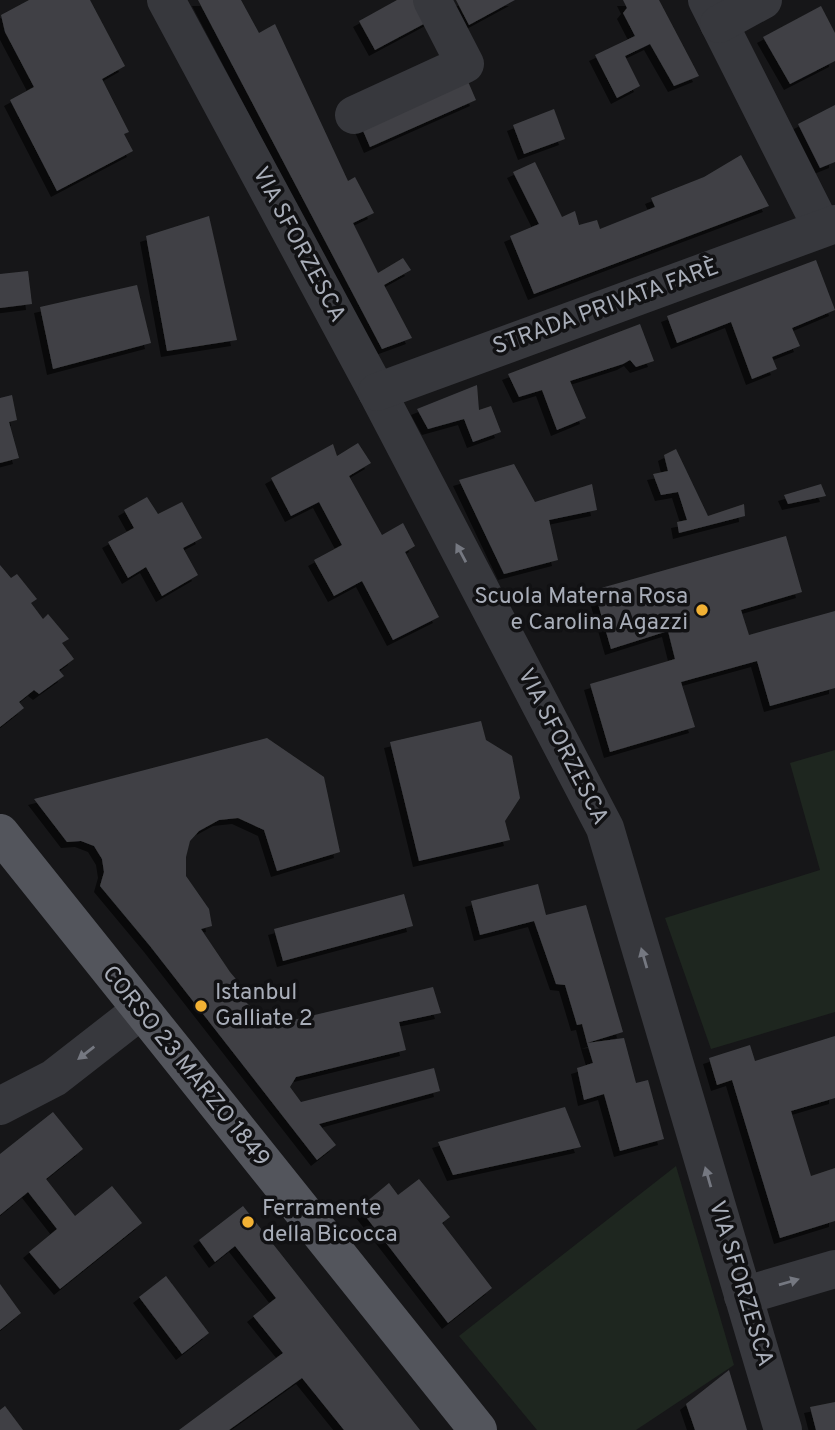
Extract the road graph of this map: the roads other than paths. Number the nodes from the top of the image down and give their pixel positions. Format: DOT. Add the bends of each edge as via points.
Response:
graph roads {
  1 [pos="166,0"];
  2 [pos="432,0"];
  3 [pos="763,0"];
  4 [pos="713,12"];
  5 [pos="354,115"];
  6 [pos="829,226"];
  7 [pos="377,392"];
  8 [pos="0,833"];
  9 [pos="140,1010"];
  10 [pos="0,1106"];
  11 [pos="835,1269"];
  12 [pos="743,1296"];
  13 [pos="478,1430"];
  14 [pos="783,1430"];
  1 -- 7 [label="street, VIA SFORZESCA"];
  2 -- 5 [label="street" via="465,64"];
  3 -- 4 [label="street"];
  4 -- 6 [label="street"];
  6 -- 7 [label="street, STRADA PRIVATA FARÈ"];
  12 -- 7 [label="street, VIA SFORZESCA, one-way" via="605,828"];
  8 -- 9 [label="main road, CORSO 23 MARZO 1849"];
  9 -- 10 [label="street, one-way" via="54,1078"];
  9 -- 13 [label="main road, CORSO 23 MARZO 1849"];
  12 -- 11 [label="street, one-way"];
  12 -- 14 [label="street, VIA SFORZESCA"];
}
